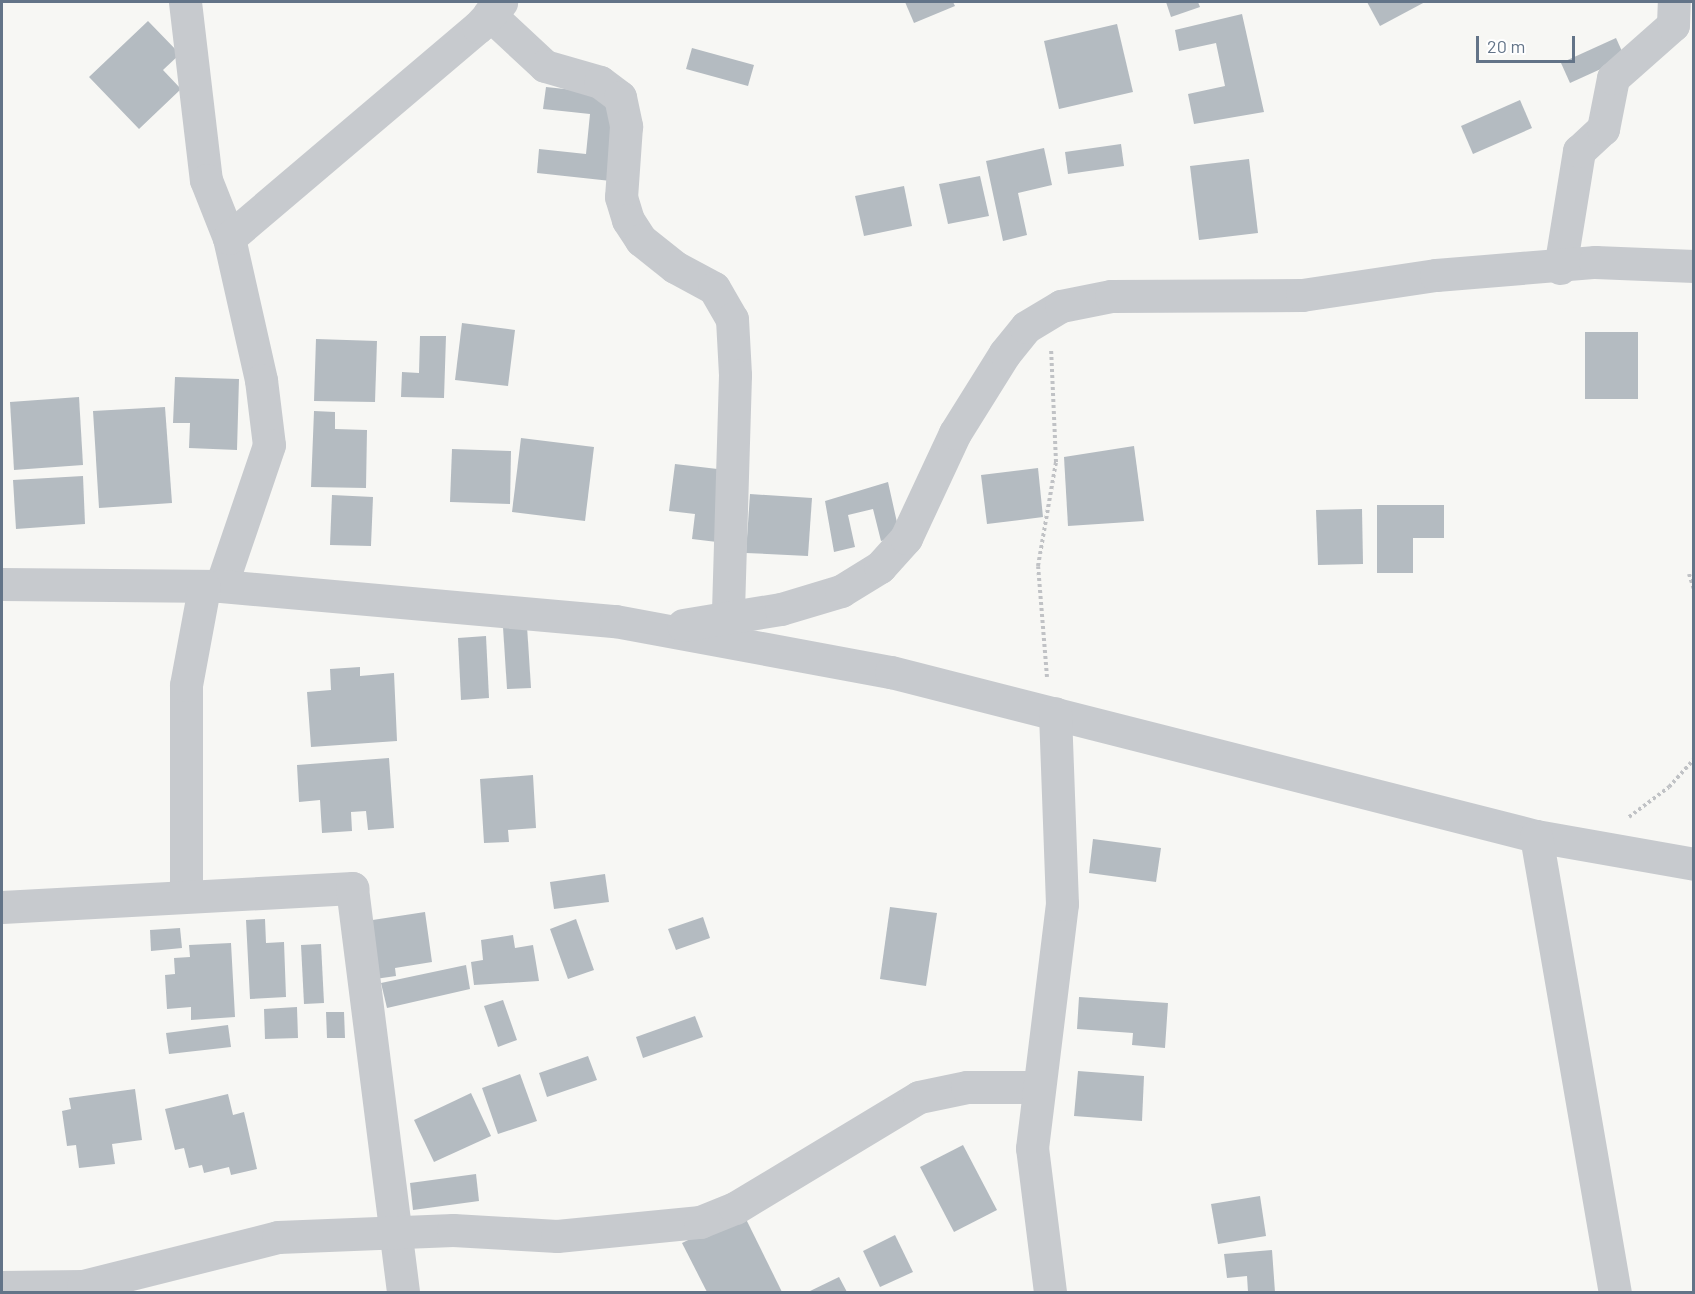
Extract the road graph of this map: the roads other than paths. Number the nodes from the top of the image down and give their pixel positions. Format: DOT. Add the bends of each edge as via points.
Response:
graph roads {
  1 [pos="184,2"];
  2 [pos="1674,2"];
  3 [pos="495,8"];
  4 [pos="229,238"];
  5 [pos="1694,266"];
  6 [pos="1560,268"];
  7 [pos="2,584"];
  8 [pos="212,587"];
  9 [pos="728,618"];
  10 [pos="660,629"];
  11 [pos="1050,712"];
  12 [pos="1536,836"];
  13 [pos="1694,864"];
  14 [pos="186,894"];
  15 [pos="2,907"];
  16 [pos="1036,1087"];
  17 [pos="394,1230"];
  18 [pos="2,1287"];
  19 [pos="403,1293"];
  20 [pos="1050,1293"];
  21 [pos="1615,1293"];
  1 -- 4 [label="street" via="206,180"];
  2 -- 6 [label="street" via="1673,25 1613,78 1603,129 1579,151"];
  3 -- 4 [label="street"];
  3 -- 9 [label="street" via="545,66 600,82 620,97 626,126 621,196 627,220 641,240 666,260 714,288 732,319 735,387"];
  4 -- 8 [label="street" via="261,380 269,444"];
  5 -- 6 [label="street" via="1635,261"];
  6 -- 9 [label="street" via="1436,275 1302,295 1111,296 1049,311 1026,327 1005,353 955,433 906,537 880,567 841,591"];
  7 -- 8 [label="street"];
  8 -- 10 [label="street"];
  8 -- 14 [label="street" via="186,685"];
  9 -- 10 [label="street"];
  10 -- 11 [label="street" via="891,672"];
  11 -- 12 [label="street"];
  11 -- 16 [label="street" via="1062,904"];
  12 -- 13 [label="street"];
  12 -- 21 [label="street"];
  14 -- 15 [label="street"];
  14 -- 17 [label="street" via="352,888"];
  16 -- 17 [label="street" via="966,1087 919,1097 735,1208 700,1222 557,1236"];
  16 -- 20 [label="street" via="1036,1213"];
  17 -- 18 [label="street" via="278,1237 83,1286"];
  17 -- 19 [label="street"];
}
